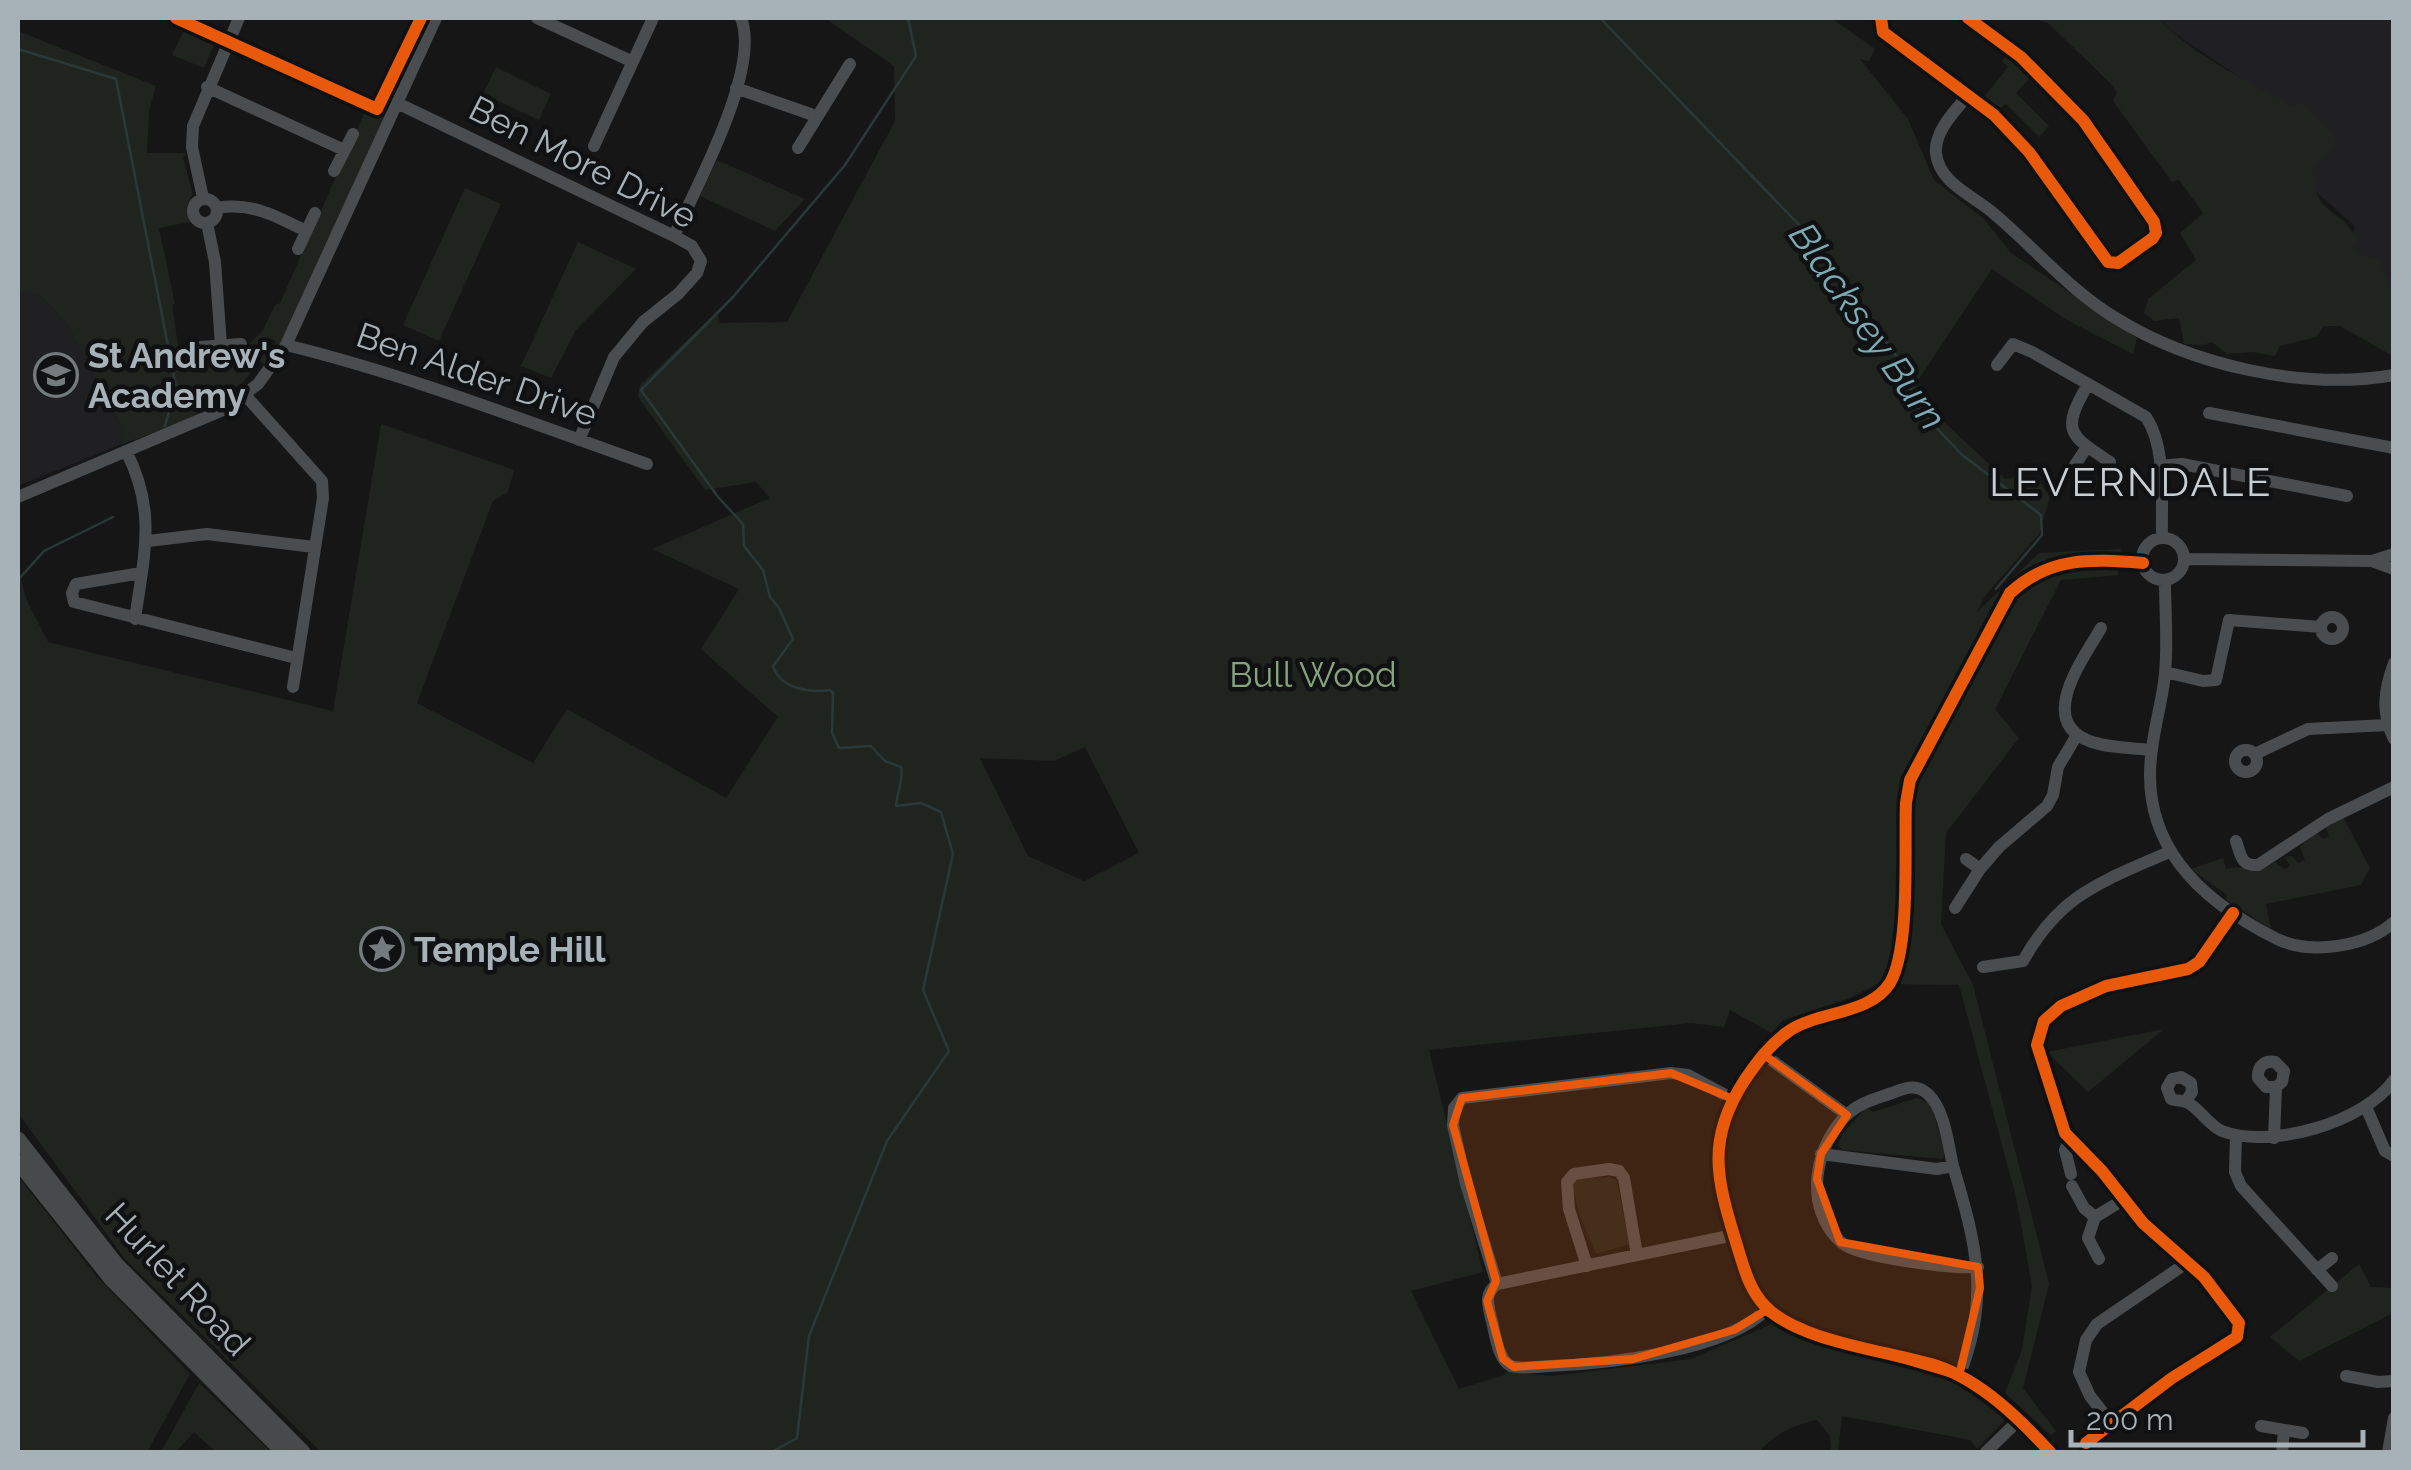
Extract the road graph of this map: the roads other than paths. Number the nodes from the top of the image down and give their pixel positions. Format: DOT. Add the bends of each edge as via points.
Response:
graph roads {
  1 [pos="239,18"];
  2 [pos="436,18"];
  3 [pos="537,18"];
  4 [pos="653,18"];
  5 [pos="741,18"];
  6 [pos="1882,18"];
  7 [pos="1968,18"];
  8 [pos="631,61"];
  9 [pos="850,64"];
  10 [pos="207,87"];
  11 [pos="736,88"];
  12 [pos="1969,94"];
  13 [pos="397,103"];
  14 [pos="816,116"];
  15 [pos="353,134"];
  16 [pos="594,146"];
  17 [pos="798,148"];
  18 [pos="344,150"];
  19 [pos="334,171"];
  20 [pos="203,198"];
  21 [pos="217,208"];
  22 [pos="315,212"];
  23 [pos="208,223"];
  24 [pos="306,231"];
  25 [pos="674,236"];
  26 [pos="298,249"];
  27 [pos="242,344"];
  28 [pos="222,345"];
  29 [pos="286,346"];
  30 [pos="200,347"];
  31 [pos="1997,365"];
  32 [pos="2394,375"];
  33 [pos="2087,386"];
  34 [pos="246,396"];
  35 [pos="2209,413"];
  36 [pos="579,440"];
  37 [pos="2087,447"];
  38 [pos="2394,448"];
  39 [pos="126,451"];
  40 [pos="2110,462"];
  41 [pos="647,464"];
  42 [pos="2160,466"];
  43 [pos="2074,468"];
  44 [pos="2347,496"];
  45 [pos="18,497"];
  46 [pos="2162,538"];
  47 [pos="148,541"];
  48 [pos="314,548"];
  49 [pos="2394,554"];
  50 [pos="2184,559"];
  51 [pos="2372,561"];
  52 [pos="2143,563"];
  53 [pos="2394,569"];
  54 [pos="142,573"];
  55 [pos="2165,580"];
  56 [pos="134,618"];
  57 [pos="2321,627"];
  58 [pos="2101,628"];
  59 [pos="296,658"];
  60 [pos="2394,663"];
  61 [pos="2166,672"];
  62 [pos="293,687"];
  63 [pos="2387,725"];
  64 [pos="2077,734"];
  65 [pos="2394,740"];
  66 [pos="2151,750"];
  67 [pos="2255,754"];
  68 [pos="2394,787"];
  69 [pos="2236,841"];
  70 [pos="2168,852"];
  71 [pos="1966,859"];
  72 [pos="1980,870"];
  73 [pos="1955,908"];
  74 [pos="2234,913"];
  75 [pos="2394,922"];
  76 [pos="1983,967"];
  77 [pos="1763,1054"];
  78 [pos="2394,1080"];
  79 [pos="2276,1087"];
  80 [pos="1733,1099"];
  81 [pos="2186,1101"];
  82 [pos="2366,1107"];
  83 [pos="1850,1112"];
  84 [pos="2236,1134"];
  85 [pos="2274,1138"];
  86 [pos="18,1139"];
  87 [pos="2070,1139"];
  88 [pos="1821,1154"];
  89 [pos="2394,1156"];
  90 [pos="18,1162"];
  91 [pos="1954,1166"];
  92 [pos="2123,1200"];
  93 [pos="2096,1217"];
  94 [pos="1734,1235"];
  95 [pos="1637,1256"];
  96 [pos="2332,1258"];
  97 [pos="2098,1259"];
  98 [pos="2188,1262"];
  99 [pos="1587,1266"];
  100 [pos="1978,1267"];
  101 [pos="2317,1270"];
  102 [pos="1497,1284"];
  103 [pos="2332,1286"];
  104 [pos="1768,1308"];
  105 [pos="2375,1362"];
  106 [pos="1960,1376"];
  107 [pos="2346,1376"];
  108 [pos="2372,1380"];
  109 [pos="2394,1381"];
  110 [pos="2394,1418"];
  111 [pos="2018,1421"];
  112 [pos="2110,1423"];
  113 [pos="2260,1426"];
  114 [pos="2284,1430"];
  115 [pos="2303,1433"];
  116 [pos="2086,1443"];
  117 [pos="283,1452"];
  118 [pos="304,1452"];
  119 [pos="1986,1452"];
  120 [pos="2050,1452"];
  121 [pos="2282,1452"];
  122 [pos="2388,1452"];
  1 -- 10 [label="street"];
  2 -- 13 [label="street"];
  3 -- 8 [label="street"];
  4 -- 8 [label="street"];
  5 -- 11 [label="street" via="747,53"];
  6 -- 12 [label="street" via="1883,32"];
  7 -- 12 [label="street" via="2021,56 2083,120 2156,233 2118,263 2108,262 2029,152"];
  8 -- 16 [label="street"];
  9 -- 14 [label="street"];
  10 -- 18 [label="street"];
  10 -- 20 [label="street" via="192,126"];
  11 -- 14 [label="street"];
  11 -- 25 [label="street"];
  12 -- 32 [label="street" via="1936,142 1943,172 2112,316 2172,348 2222,364 2332,380"];
  13 -- 25 [label="street, Ben More Drive"];
  13 -- 29 [label="street"];
  14 -- 17 [label="street"];
  15 -- 18 [label="street"];
  18 -- 19 [label="street"];
  20 -- 21 [label="street"];
  20 -- 23 [label="street" via="192,213"];
  21 -- 23 [label="street"];
  21 -- 24 [label="street" via="254,207"];
  22 -- 24 [label="street"];
  23 -- 28 [label="street"];
  24 -- 26 [label="street"];
  25 -- 36 [label="street, Ben More Drive" via="692,246 701,261 697,274 614,357"];
  27 -- 28 [label="street"];
  28 -- 30 [label="street"];
  29 -- 34 [label="street"];
  29 -- 36 [label="street, Ben Alder Drive" via="380,370"];
  31 -- 33 [label="street" via="2011,340"];
  33 -- 37 [label="street" via="2070,423"];
  33 -- 42 [label="street" via="2146,417"];
  34 -- 39 [label="street"];
  34 -- 48 [label="street" via="322,481"];
  35 -- 38 [label="street"];
  36 -- 41 [label="street, Ben Alder Drive"];
  37 -- 40 [label="street"];
  37 -- 43 [label="street"];
  39 -- 45 [label="street"];
  39 -- 47 [label="street" via="137,473"];
  42 -- 44 [label="street" via="2182,464"];
  42 -- 46 [label="street"];
  46 -- 50 [label="street" via="2178,544"];
  46 -- 52 [label="street" via="2147,546"];
  47 -- 48 [label="street" via="207,534"];
  47 -- 54 [label="street"];
  48 -- 59 [label="street"];
  49 -- 51 [label="street"];
  50 -- 51 [label="street"];
  50 -- 55 [label="street" via="2178,574"];
  51 -- 53 [label="street"];
  52 -- 55 [label="street" via="2149,575"];
  52 -- 77 [label="street" via="2058,563 2010,594 1910,780 1900,948 1892,980 1872,1000 1798,1026"];
  54 -- 56 [label="street"];
  54 -- 56 [label="street" via="76,584 72,593 83,606"];
  55 -- 61 [label="street"];
  56 -- 59 [label="street"];
  57 -- 61 [label="street" via="2233,619 2226,624 2216,680"];
  58 -- 64 [label="street" via="2065,694 2065,717"];
  59 -- 62 [label="street"];
  60 -- 63 [label="street" via="2384,699"];
  61 -- 66 [label="street"];
  63 -- 65 [label="street"];
  63 -- 67 [label="street" via="2308,729"];
  64 -- 66 [label="street"];
  64 -- 72 [label="street" via="2047,806"];
  66 -- 70 [label="street" via="2156,820"];
  68 -- 69 [label="street" via="2328,819 2258,865 2243,861"];
  70 -- 74 [label="street"];
  70 -- 76 [label="street" via="2064,904 2027,966"];
  71 -- 72 [label="street"];
  72 -- 73 [label="street"];
  74 -- 75 [label="street" via="2286,943 2308,947 2366,938"];
  74 -- 87 [label="street" via="2188,969 2106,986 2061,1006 2044,1022 2040,1060"];
  77 -- 80 [label="street"];
  77 -- 83 [label="street"];
  78 -- 82 [label="street"];
  79 -- 85 [label="street"];
  80 -- 94 [label="street" via="1717,1144 1722,1198"];
  80 -- 102 [label="street" via="1681,1073 1462,1098 1452,1118"];
  81 -- 84 [label="street" via="2220,1130"];
  82 -- 85 [label="street"];
  82 -- 89 [label="street" via="2385,1151"];
  83 -- 88 [label="street"];
  83 -- 91 [label="street" via="1911,1086 1924,1090 1936,1106"];
  84 -- 85 [label="street"];
  84 -- 101 [label="street" via="2241,1186"];
  86 -- 118 [label="main road, Hurlet Road" via="116,1264"];
  87 -- 92 [label="street"];
  87 -- 93 [label="street" via="2065,1150 2072,1180 2084,1208"];
  88 -- 91 [label="street"];
  88 -- 100 [label="street" via="1820,1201 1840,1242 1913,1262"];
  90 -- 117 [label="main road, Hurlet Road" via="112,1280"];
  91 -- 100 [label="street"];
  92 -- 93 [label="street"];
  92 -- 98 [label="street"];
  93 -- 97 [label="street" via="2088,1238"];
  94 -- 95 [label="street"];
  94 -- 104 [label="street" via="1752,1288"];
  95 -- 99 [label="street"];
  95 -- 99 [label="street" via="1619,1171 1574,1174 1567,1182 1569,1209"];
  96 -- 101 [label="street"];
  98 -- 112 [label="street" via="2097,1324 2086,1340 2082,1382"];
  98 -- 112 [label="street" via="2239,1323 2237,1338"];
  99 -- 102 [label="street"];
  100 -- 106 [label="street" via="1975,1329"];
  101 -- 103 [label="street"];
  102 -- 104 [label="street" via="1487,1301 1502,1358 1514,1366 1658,1353 1750,1324"];
  104 -- 106 [label="street" via="1800,1329"];
  105 -- 108 [label="street"];
  106 -- 111 [label="street"];
  107 -- 108 [label="street"];
  108 -- 109 [label="street"];
  110 -- 122 [label="street"];
  111 -- 119 [label="street"];
  111 -- 120 [label="street"];
  112 -- 116 [label="street"];
  113 -- 114 [label="street"];
  114 -- 115 [label="street"];
  114 -- 121 [label="street"];
}
